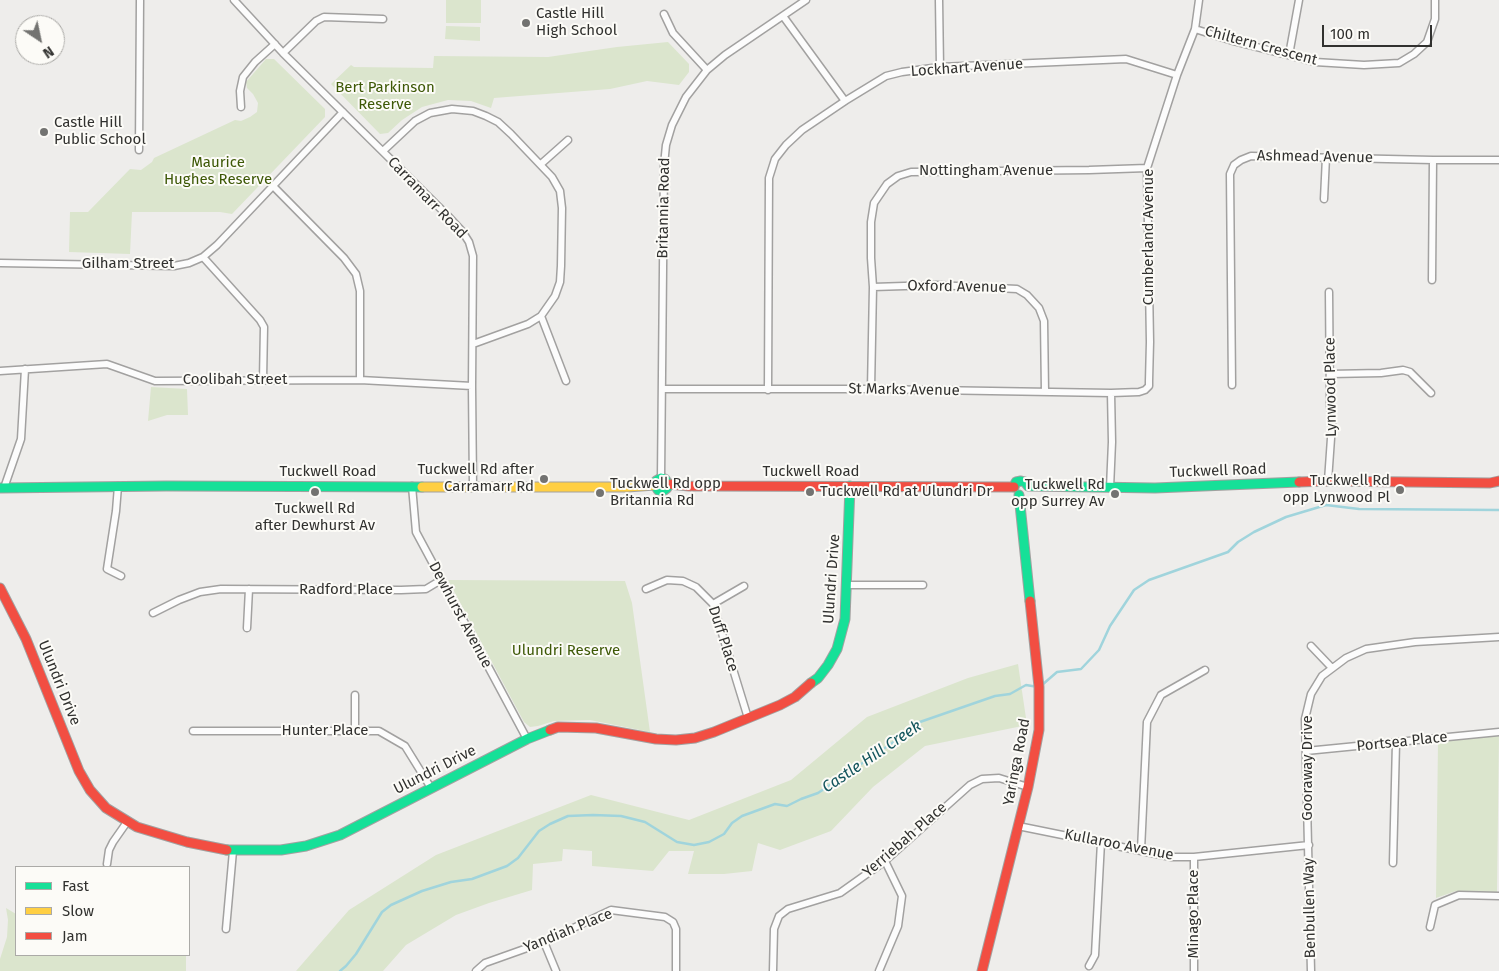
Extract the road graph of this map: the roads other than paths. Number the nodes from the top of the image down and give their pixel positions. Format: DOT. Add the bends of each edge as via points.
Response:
graph roads {
  1 [pos="140,0"];
  2 [pos="234,0"];
  3 [pos="806,0"];
  4 [pos="939,0"];
  5 [pos="1199,0"];
  6 [pos="1299,0"];
  7 [pos="1435,0"];
  8 [pos="664,14"];
  9 [pos="783,16"];
  10 [pos="383,19"];
  11 [pos="1195,29"];
  12 [pos="275,44"];
  13 [pos="284,53"];
  14 [pos="1289,55"];
  15 [pos="940,67"];
  16 [pos="707,70"];
  17 [pos="1176,75"];
  18 [pos="845,101"];
  19 [pos="241,107"];
  20 [pos="343,112"];
  21 [pos="568,140"];
  22 [pos="139,150"];
  23 [pos="383,151"];
  24 [pos="1326,157"];
  25 [pos="1433,160"];
  26 [pos="1499,160"];
  27 [pos="541,164"];
  28 [pos="1147,168"];
  29 [pos="273,186"];
  30 [pos="1324,199"];
  31 [pos="203,257"];
  32 [pos="0,262"];
  33 [pos="1432,280"];
  34 [pos="873,287"];
  35 [pos="1329,292"];
  36 [pos="541,316"];
  37 [pos="473,344"];
  38 [pos="25,369"];
  39 [pos="0,371"];
  40 [pos="1330,374"];
  41 [pos="264,380"];
  42 [pos="360,380"];
  43 [pos="566,381"];
  44 [pos="1232,385"];
  45 [pos="472,386"];
  46 [pos="871,389"];
  47 [pos="663,390"];
  48 [pos="768,390"];
  49 [pos="1145,390"];
  50 [pos="1045,392"];
  51 [pos="1111,393"];
  52 [pos="1431,393"];
  53 [pos="1328,481"];
  54 [pos="1499,481"];
  55 [pos="662,483"];
  56 [pos="118,486"];
  57 [pos="412,486"];
  58 [pos="473,486"];
  59 [pos="850,486"];
  60 [pos="2,488"];
  61 [pos="1110,488"];
  62 [pos="1016,491"];
  63 [pos="121,576"];
  64 [pos="441,580"];
  65 [pos="847,585"];
  66 [pos="923,585"];
  67 [pos="744,586"];
  68 [pos="0,588"];
  69 [pos="646,589"];
  70 [pos="249,590"];
  71 [pos="713,604"];
  72 [pos="153,613"];
  73 [pos="247,628"];
  74 [pos="1499,637"];
  75 [pos="1311,646"];
  76 [pos="1332,668"];
  77 [pos="1204,670"];
  78 [pos="355,695"];
  79 [pos="748,718"];
  80 [pos="193,731"];
  81 [pos="355,731"];
  82 [pos="1499,732"];
  83 [pos="527,739"];
  84 [pos="1396,744"];
  85 [pos="1306,751"];
  86 [pos="1028,787"];
  87 [pos="431,788"];
  88 [pos="127,822"];
  89 [pos="1018,826"];
  90 [pos="1101,842"];
  91 [pos="1309,845"];
  92 [pos="1141,850"];
  93 [pos="233,851"];
  94 [pos="1194,857"];
  95 [pos="885,861"];
  96 [pos="1393,863"];
  97 [pos="107,864"];
  98 [pos="1499,896"];
  99 [pos="1430,927"];
  100 [pos="226,929"];
  101 [pos="544,942"];
  102 [pos="1089,966"];
  103 [pos="476,971"];
  104 [pos="556,971"];
  105 [pos="676,971"];
  106 [pos="773,971"];
  107 [pos="879,971"];
  108 [pos="982,971"];
  109 [pos="1194,971"];
  110 [pos="1311,971"];
  1 -- 22 [label="street"];
  2 -- 12 [label="street, Carramarr Road"];
  3 -- 9 [label="street, Britannia Road"];
  4 -- 15 [label="street"];
  5 -- 11 [label="street, Cumberland Avenue"];
  6 -- 14 [label="street"];
  7 -- 14 [label="street, Chiltern Crescent" via="1435,19 1427,42 1399,63 1315,62"];
  8 -- 16 [label="street" via="673,33"];
  9 -- 16 [label="street, Britannia Road"];
  9 -- 18 [label="street"];
  10 -- 13 [label="street" via="324,17"];
  11 -- 14 [label="street, Chiltern Crescent"];
  11 -- 17 [label="street, Cumberland Avenue"];
  12 -- 13 [label="street, Carramarr Road"];
  12 -- 19 [label="street" via="242,77"];
  13 -- 20 [label="street, Carramarr Road"];
  15 -- 17 [label="street, Lockhart Avenue" via="1126,60"];
  15 -- 18 [label="street, Lockhart Avenue" via="886,76"];
  16 -- 47 [label="street, Britannia Road" via="675,116 665,156"];
  17 -- 28 [label="street, Cumberland Avenue"];
  18 -- 48 [label="street, Lockhart Avenue" via="786,144 775,159 769,178"];
  20 -- 23 [label="street, Carramarr Road"];
  20 -- 29 [label="street, Gilham Street"];
  21 -- 27 [label="street"];
  23 -- 27 [label="street" via="415,121 430,113 452,108 473,111 498,122"];
  23 -- 37 [label="street, Carramarr Road" via="456,224 469,242 473,256"];
  24 -- 25 [label="street, Ashmead Avenue"];
  24 -- 30 [label="street"];
  24 -- 44 [label="street, Ashmead Avenue" via="1251,156 1234,165 1230,174"];
  25 -- 26 [label="street, Ashmead Avenue"];
  25 -- 33 [label="street"];
  27 -- 36 [label="street" via="560,191 562,208 560,282"];
  28 -- 34 [label="street, Nottingham Avenue" via="911,172 898,176 887,184 874,203 871,222"];
  28 -- 49 [label="street, Cumberland Avenue" via="1150,342 1149,381"];
  29 -- 31 [label="street, Gilham Street"];
  29 -- 42 [label="street" via="356,274 360,290"];
  31 -- 32 [label="street, Gilham Street" via="174,266"];
  31 -- 41 [label="street" via="264,327"];
  34 -- 46 [label="street, Nottingham Avenue"];
  34 -- 50 [label="street, Oxford Avenue" via="936,285 1017,289 1039,308 1044,321"];
  35 -- 40 [label="street, Lynwood Place"];
  36 -- 37 [label="street" via="522,327"];
  36 -- 43 [label="street"];
  37 -- 45 [label="street, Carramarr Road"];
  38 -- 39 [label="street, Coolibah Street"];
  38 -- 41 [label="street, Coolibah Street" via="107,364 155,381"];
  38 -- 60 [label="street" via="21,439"];
  40 -- 52 [label="street" via="1403,370 1410,372"];
  40 -- 53 [label="street, Lynwood Place" via="1332,424"];
  41 -- 42 [label="street, Coolibah Street"];
  42 -- 45 [label="street, Coolibah Street"];
  45 -- 58 [label="street, Carramarr Road"];
  46 -- 48 [label="street, St Marks Avenue"];
  46 -- 50 [label="street, St Marks Avenue"];
  47 -- 48 [label="street, St Marks Avenue"];
  47 -- 55 [label="street, Britannia Road"];
  49 -- 51 [label="street, St Marks Avenue"];
  50 -- 51 [label="street, St Marks Avenue"];
  51 -- 61 [label="street"];
  53 -- 54 [label="street, Tuckwell Road"];
  53 -- 61 [label="street, Tuckwell Road"];
  55 -- 58 [label="street, Tuckwell Road" via="627,487"];
  55 -- 59 [label="street, Tuckwell Road" via="689,486"];
  56 -- 57 [label="street, Tuckwell Road"];
  56 -- 60 [label="street, Tuckwell Road"];
  56 -- 63 [label="street" via="107,569"];
  57 -- 58 [label="street, Tuckwell Road"];
  57 -- 64 [label="street, Dewhurst Avenue" via="416,532"];
  59 -- 62 [label="street, Tuckwell Road"];
  59 -- 65 [label="street, Ulundri Drive"];
  61 -- 62 [label="street, Tuckwell Road" via="1028,486 1021,481 1016,482"];
  62 -- 86 [label="street, Yaringa Road" via="1040,710"];
  64 -- 70 [label="street, Radford Place" via="426,589"];
  64 -- 83 [label="street, Dewhurst Avenue"];
  65 -- 66 [label="street"];
  65 -- 79 [label="street, Ulundri Drive" via="842,634 828,665 795,698"];
  67 -- 71 [label="street"];
  68 -- 88 [label="street, Ulundri Drive" via="26,638 83,779 100,802"];
  69 -- 71 [label="street, Duff Place" via="667,580 682,581 696,587"];
  70 -- 72 [label="street, Radford Place" via="200,592"];
  70 -- 73 [label="street"];
  71 -- 79 [label="street, Duff Place"];
  74 -- 76 [label="street, Gooraway Drive" via="1415,642 1366,649"];
  75 -- 76 [label="street"];
  76 -- 85 [label="street, Gooraway Drive" via="1322,676 1312,694 1306,719"];
  77 -- 92 [label="street" via="1161,695 1147,722"];
  78 -- 81 [label="street"];
  79 -- 83 [label="street, Ulundri Drive" via="695,738 676,740 596,728 558,727"];
  80 -- 81 [label="street, Hunter Place"];
  81 -- 87 [label="street, Hunter Place" via="379,731 405,746"];
  82 -- 84 [label="street, Portsea Place"];
  83 -- 87 [label="street, Ulundri Drive"];
  84 -- 85 [label="street, Portsea Place"];
  84 -- 96 [label="street"];
  85 -- 91 [label="street, Gooraway Drive"];
  86 -- 89 [label="street, Yaringa Road"];
  86 -- 95 [label="street, Yerriebah Place" via="998,778 970,784"];
  87 -- 93 [label="street, Ulundri Drive" via="356,828 324,841 281,850"];
  88 -- 93 [label="street, Ulundri Drive" via="152,833"];
  88 -- 97 [label="street" via="109,850"];
  89 -- 90 [label="street, Kullaroo Avenue"];
  89 -- 108 [label="street, Yaringa Road"];
  90 -- 92 [label="street, Kullaroo Avenue"];
  90 -- 102 [label="street" via="1095,955"];
  91 -- 94 [label="street, Kullaroo Avenue"];
  91 -- 110 [label="street, Benbullen Way"];
  92 -- 94 [label="street, Kullaroo Avenue" via="1171,857"];
  93 -- 100 [label="street"];
  94 -- 109 [label="street, Minago Place"];
  95 -- 106 [label="street, Yerriebah Place" via="840,893 788,909 779,916 774,929"];
  95 -- 107 [label="street" via="902,896 898,926"];
  98 -- 99 [label="street" via="1458,895 1435,906"];
  101 -- 103 [label="street, Yandiah Place" via="485,963"];
  101 -- 104 [label="street"];
  101 -- 105 [label="street, Yandiah Place" via="612,910 665,917 673,922 676,929"];
}
